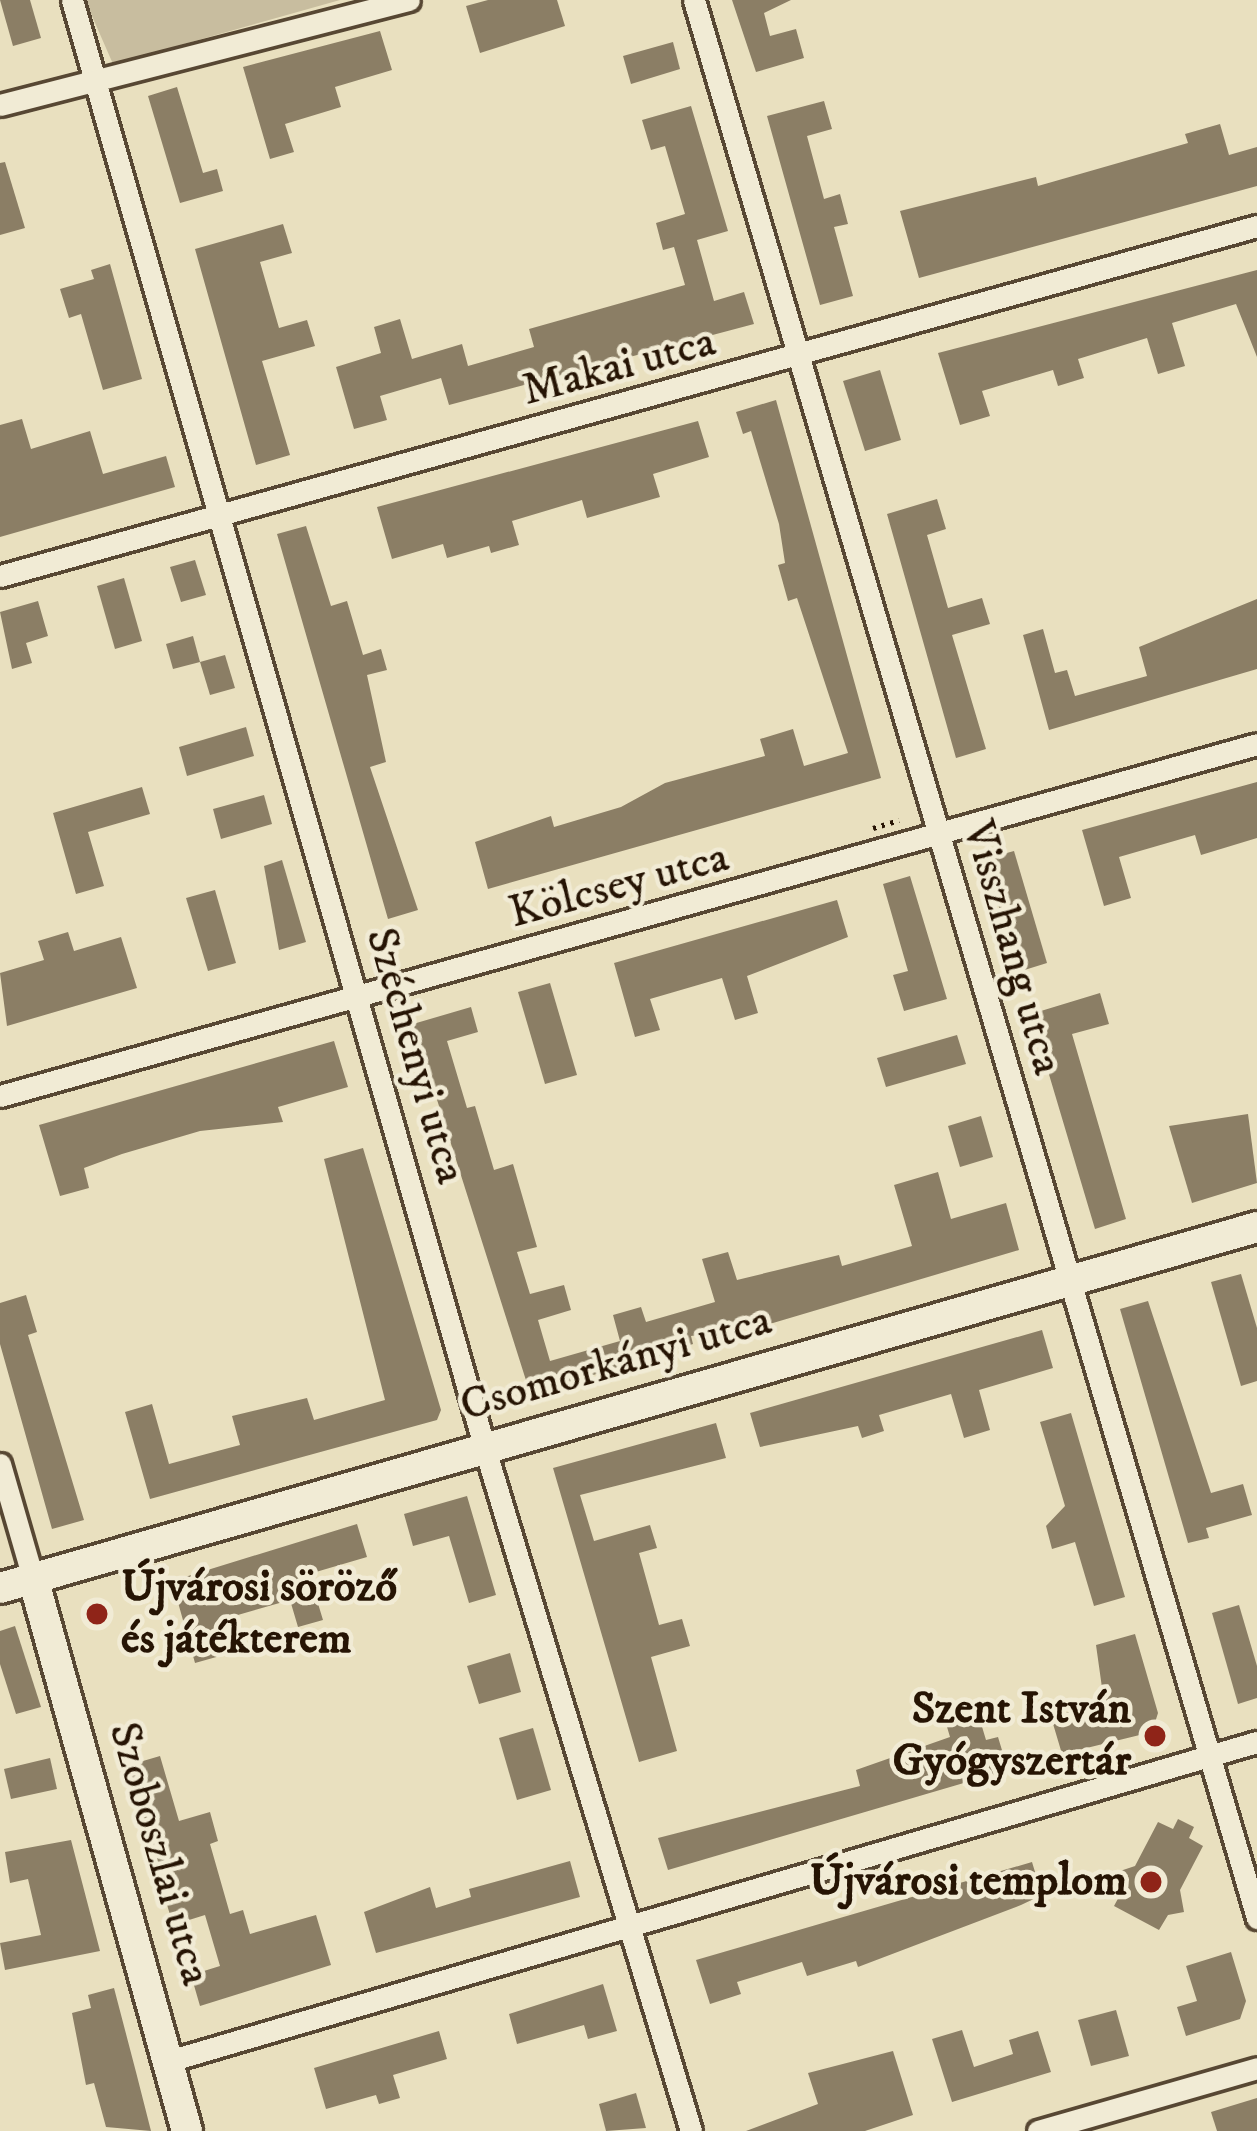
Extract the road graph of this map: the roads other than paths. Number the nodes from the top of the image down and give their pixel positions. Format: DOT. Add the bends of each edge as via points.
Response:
graph roads {
  1 [pos="72,0"];
  2 [pos="409,0"];
  3 [pos="694,0"];
  4 [pos="99,77"];
  5 [pos="0,106"];
  6 [pos="1257,226"];
  7 [pos="799,358"];
  8 [pos="223,515"];
  9 [pos="0,576"];
  10 [pos="1257,744"];
  11 [pos="940,838"];
  12 [pos="358,998"];
  13 [pos="0,1096"];
  14 [pos="1257,1227"];
  15 [pos="1069,1281"];
  16 [pos="485,1449"];
  17 [pos="0,1464"];
  18 [pos="33,1578"];
  19 [pos="0,1588"];
  20 [pos="1257,1742"];
  21 [pos="1214,1754"];
  22 [pos="1257,1918"];
  23 [pos="634,1929"];
  24 [pos="172,2060"];
  25 [pos="1257,2068"];
  26 [pos="187,2131"];
  27 [pos="691,2131"];
  28 [pos="1038,2131"];
  1 -- 4 [label="street, Széchenyi utca"];
  2 -- 4 [label="street"];
  3 -- 7 [label="street, Visszhang utca"];
  4 -- 5 [label="street"];
  4 -- 8 [label="street, Széchenyi utca"];
  6 -- 7 [label="street, Makai utca"];
  7 -- 8 [label="street, Makai utca"];
  7 -- 11 [label="street, Visszhang utca"];
  8 -- 9 [label="street, Makai utca"];
  8 -- 12 [label="street, Széchenyi utca"];
  10 -- 11 [label="street, Kölcsey utca"];
  11 -- 12 [label="street, Kölcsey utca"];
  11 -- 15 [label="street, Visszhang utca"];
  12 -- 13 [label="street, Kölcsey utca"];
  12 -- 16 [label="street, Széchenyi utca"];
  14 -- 15 [label="street, Csomorkányi utca"];
  15 -- 16 [label="street, Csomorkányi utca"];
  15 -- 21 [label="street, Visszhang utca"];
  16 -- 18 [label="street, Csomorkányi utca"];
  16 -- 23 [label="street, Széchenyi utca"];
  17 -- 18 [label="street, Szoboszlai utca"];
  18 -- 19 [label="street, Csomorkányi utca"];
  18 -- 24 [label="street, Szoboszlai utca"];
  20 -- 21 [label="street"];
  21 -- 22 [label="street, Visszhang utca"];
  21 -- 23 [label="street"];
  23 -- 24 [label="street"];
  23 -- 27 [label="street, Széchenyi utca"];
  24 -- 26 [label="street, Szoboszlai utca"];
  25 -- 28 [label="street"];
}
